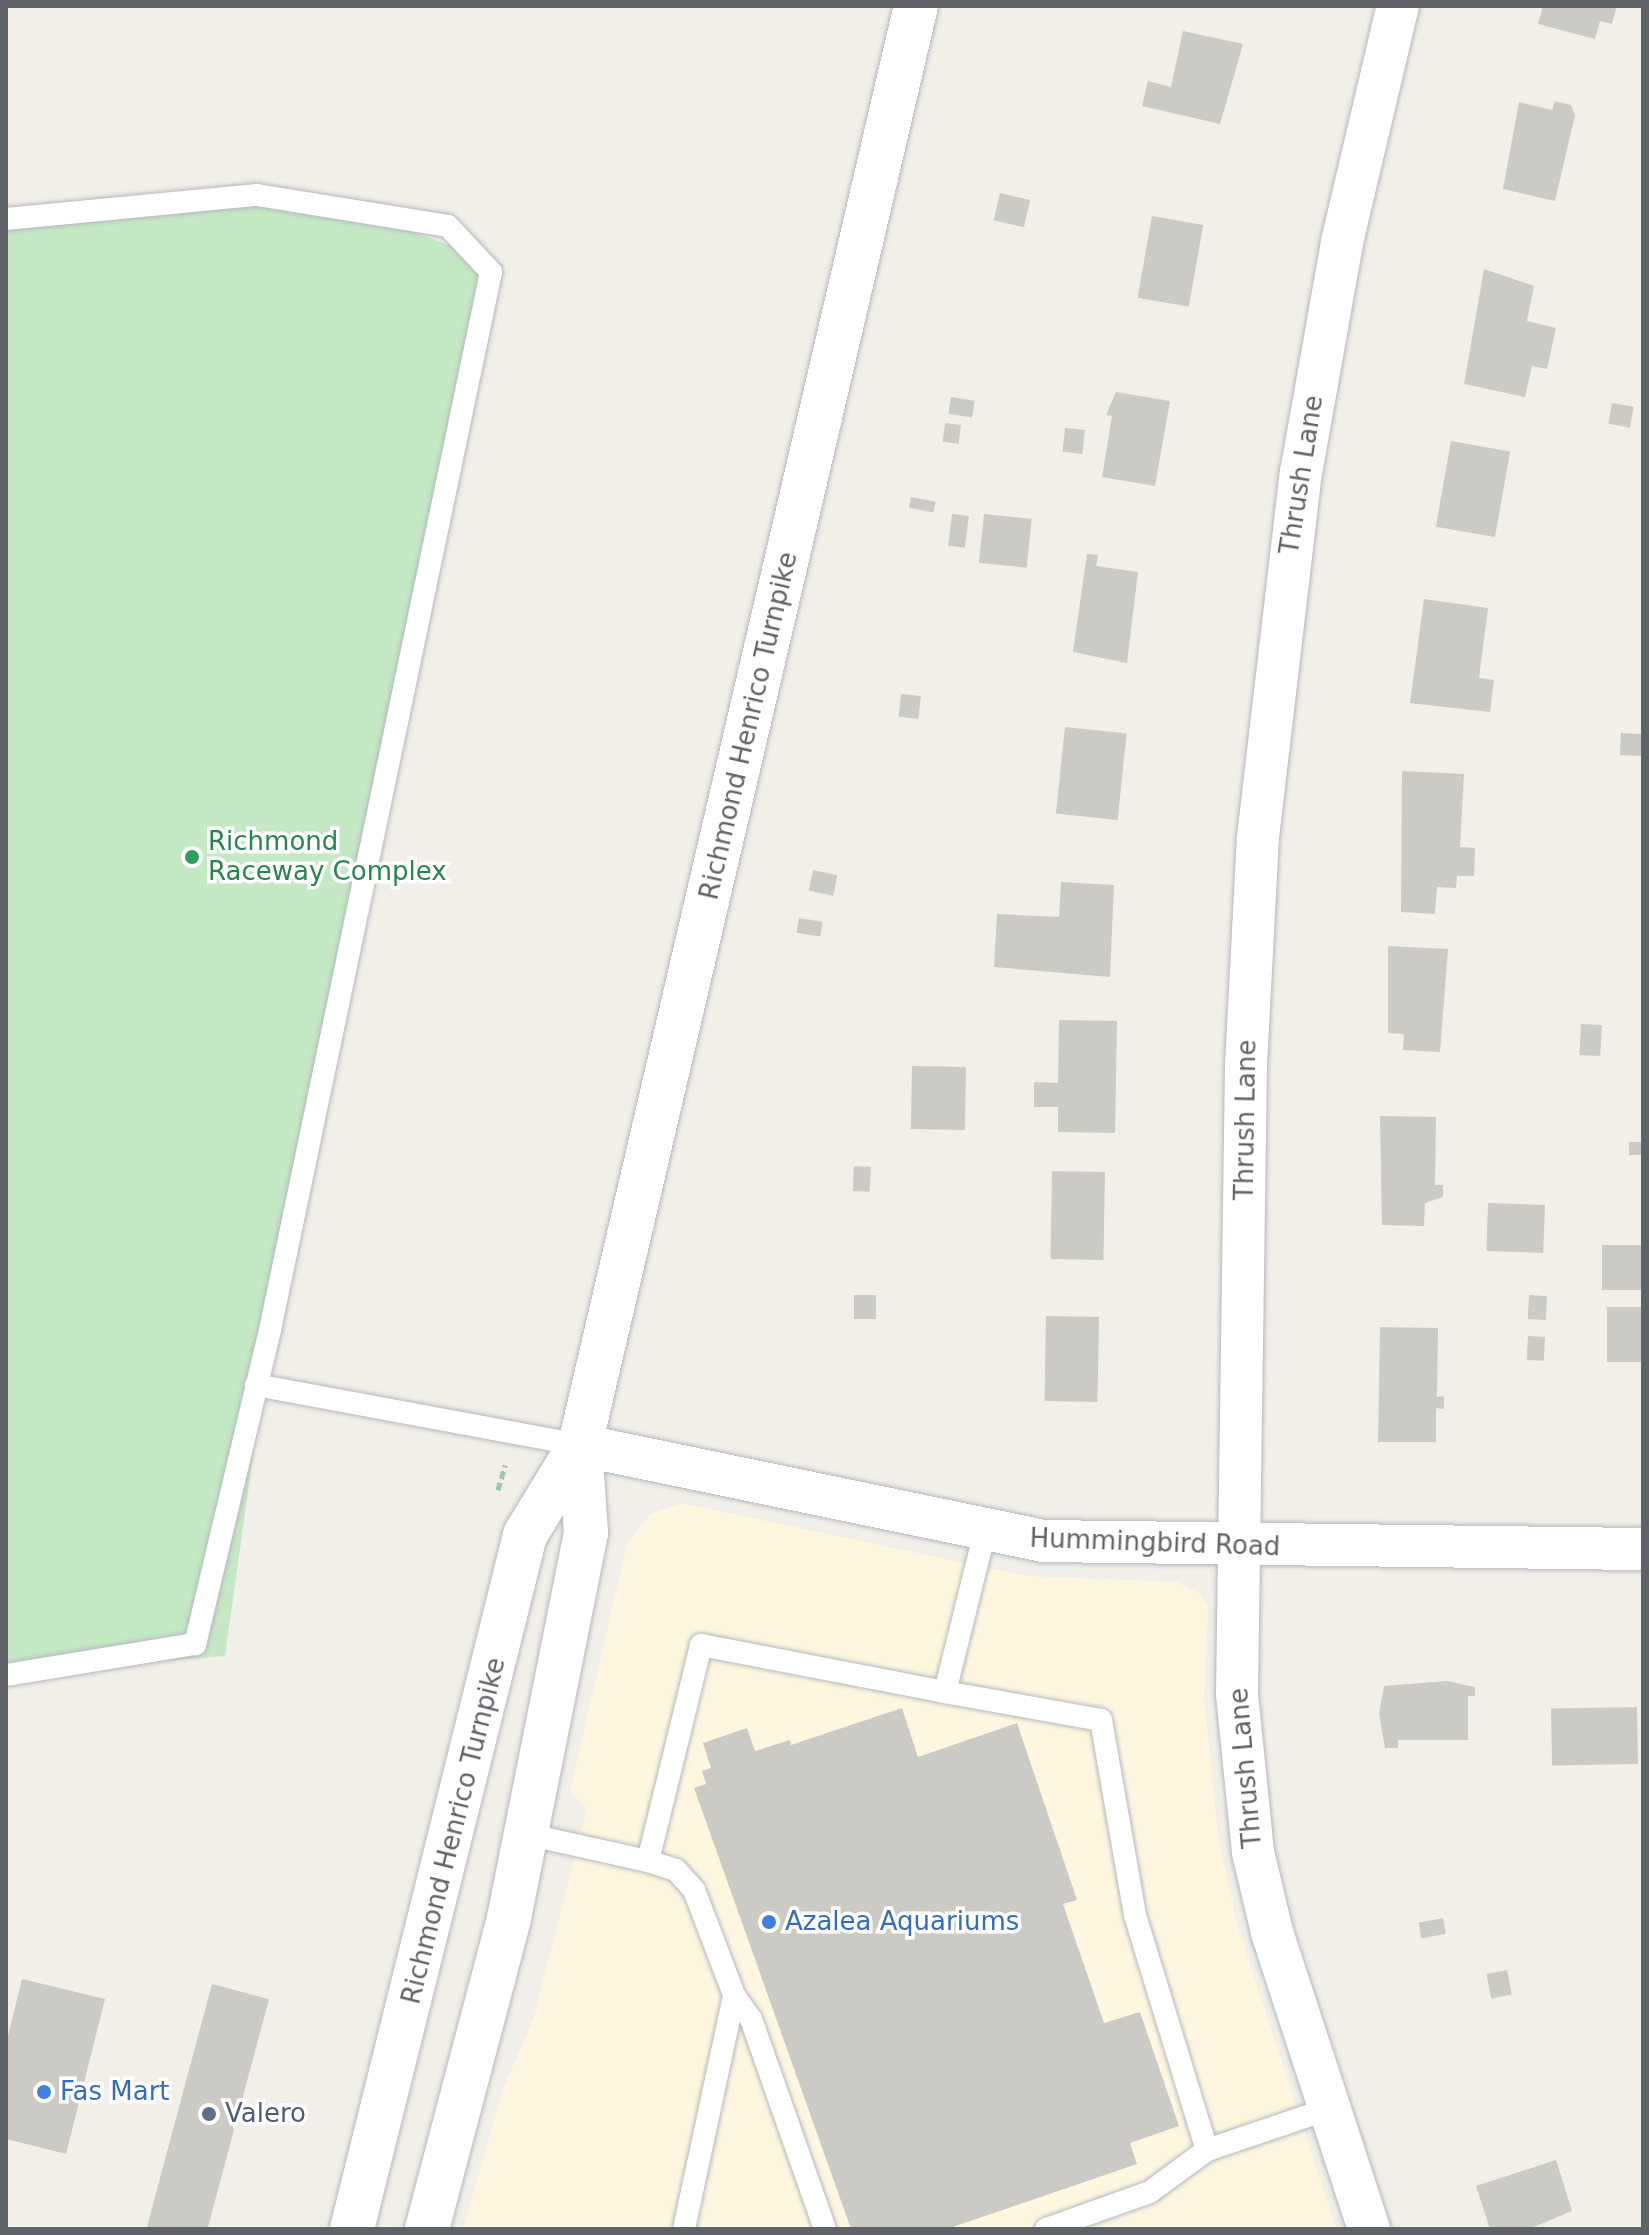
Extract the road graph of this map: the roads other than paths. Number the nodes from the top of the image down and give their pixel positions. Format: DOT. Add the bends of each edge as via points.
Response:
graph roads {
  1 [pos="916,6"];
  2 [pos="1398,6"];
  3 [pos="6,219"];
  4 [pos="256,1385"];
  5 [pos="580,1445"];
  6 [pos="985,1532"];
  7 [pos="1240,1547"];
  8 [pos="1643,1549"];
  9 [pos="6,1675"];
  10 [pos="945,1692"];
  11 [pos="526,1834"];
  12 [pos="648,1861"];
  13 [pos="734,1995"];
  14 [pos="1328,2109"];
  15 [pos="1207,2150"];
  16 [pos="352,2229"];
  17 [pos="427,2229"];
  18 [pos="684,2229"];
  19 [pos="825,2229"];
  20 [pos="1046,2229"];
  21 [pos="1369,2229"];
  1 -- 5 [label="main road, Richmond Henrico Turnpike"];
  2 -- 7 [label="street, Thrush Lane" via="1342,242 1282,601 1246,1065"];
  3 -- 4 [label="lane" via="257,195 448,226 491,272"];
  4 -- 5 [label="lane"];
  4 -- 9 [label="lane" via="195,1644"];
  5 -- 6 [label="street, Hummingbird Road"];
  5 -- 11 [label="main road, Richmond Henrico Turnpike" via="586,1533"];
  5 -- 16 [label="main road, Richmond Henrico Turnpike" via="525,1535"];
  6 -- 7 [label="street, Hummingbird Road" via="1129,1546"];
  6 -- 10 [label="lane"];
  7 -- 8 [label="street, Hummingbird Road"];
  7 -- 14 [label="street, Thrush Lane" via="1237,1694 1253,1852"];
  10 -- 12 [label="lane" via="701,1645"];
  10 -- 15 [label="lane" via="1101,1720 1135,1915"];
  11 -- 12 [label="lane"];
  11 -- 17 [label="main road, Richmond Henrico Turnpike"];
  12 -- 13 [label="lane" via="691,1883"];
  13 -- 18 [label="lane"];
  13 -- 19 [label="lane" via="751,2019"];
  14 -- 15 [label="lane"];
  14 -- 21 [label="street, Thrush Lane"];
  15 -- 20 [label="lane" via="1150,2192"];
}
